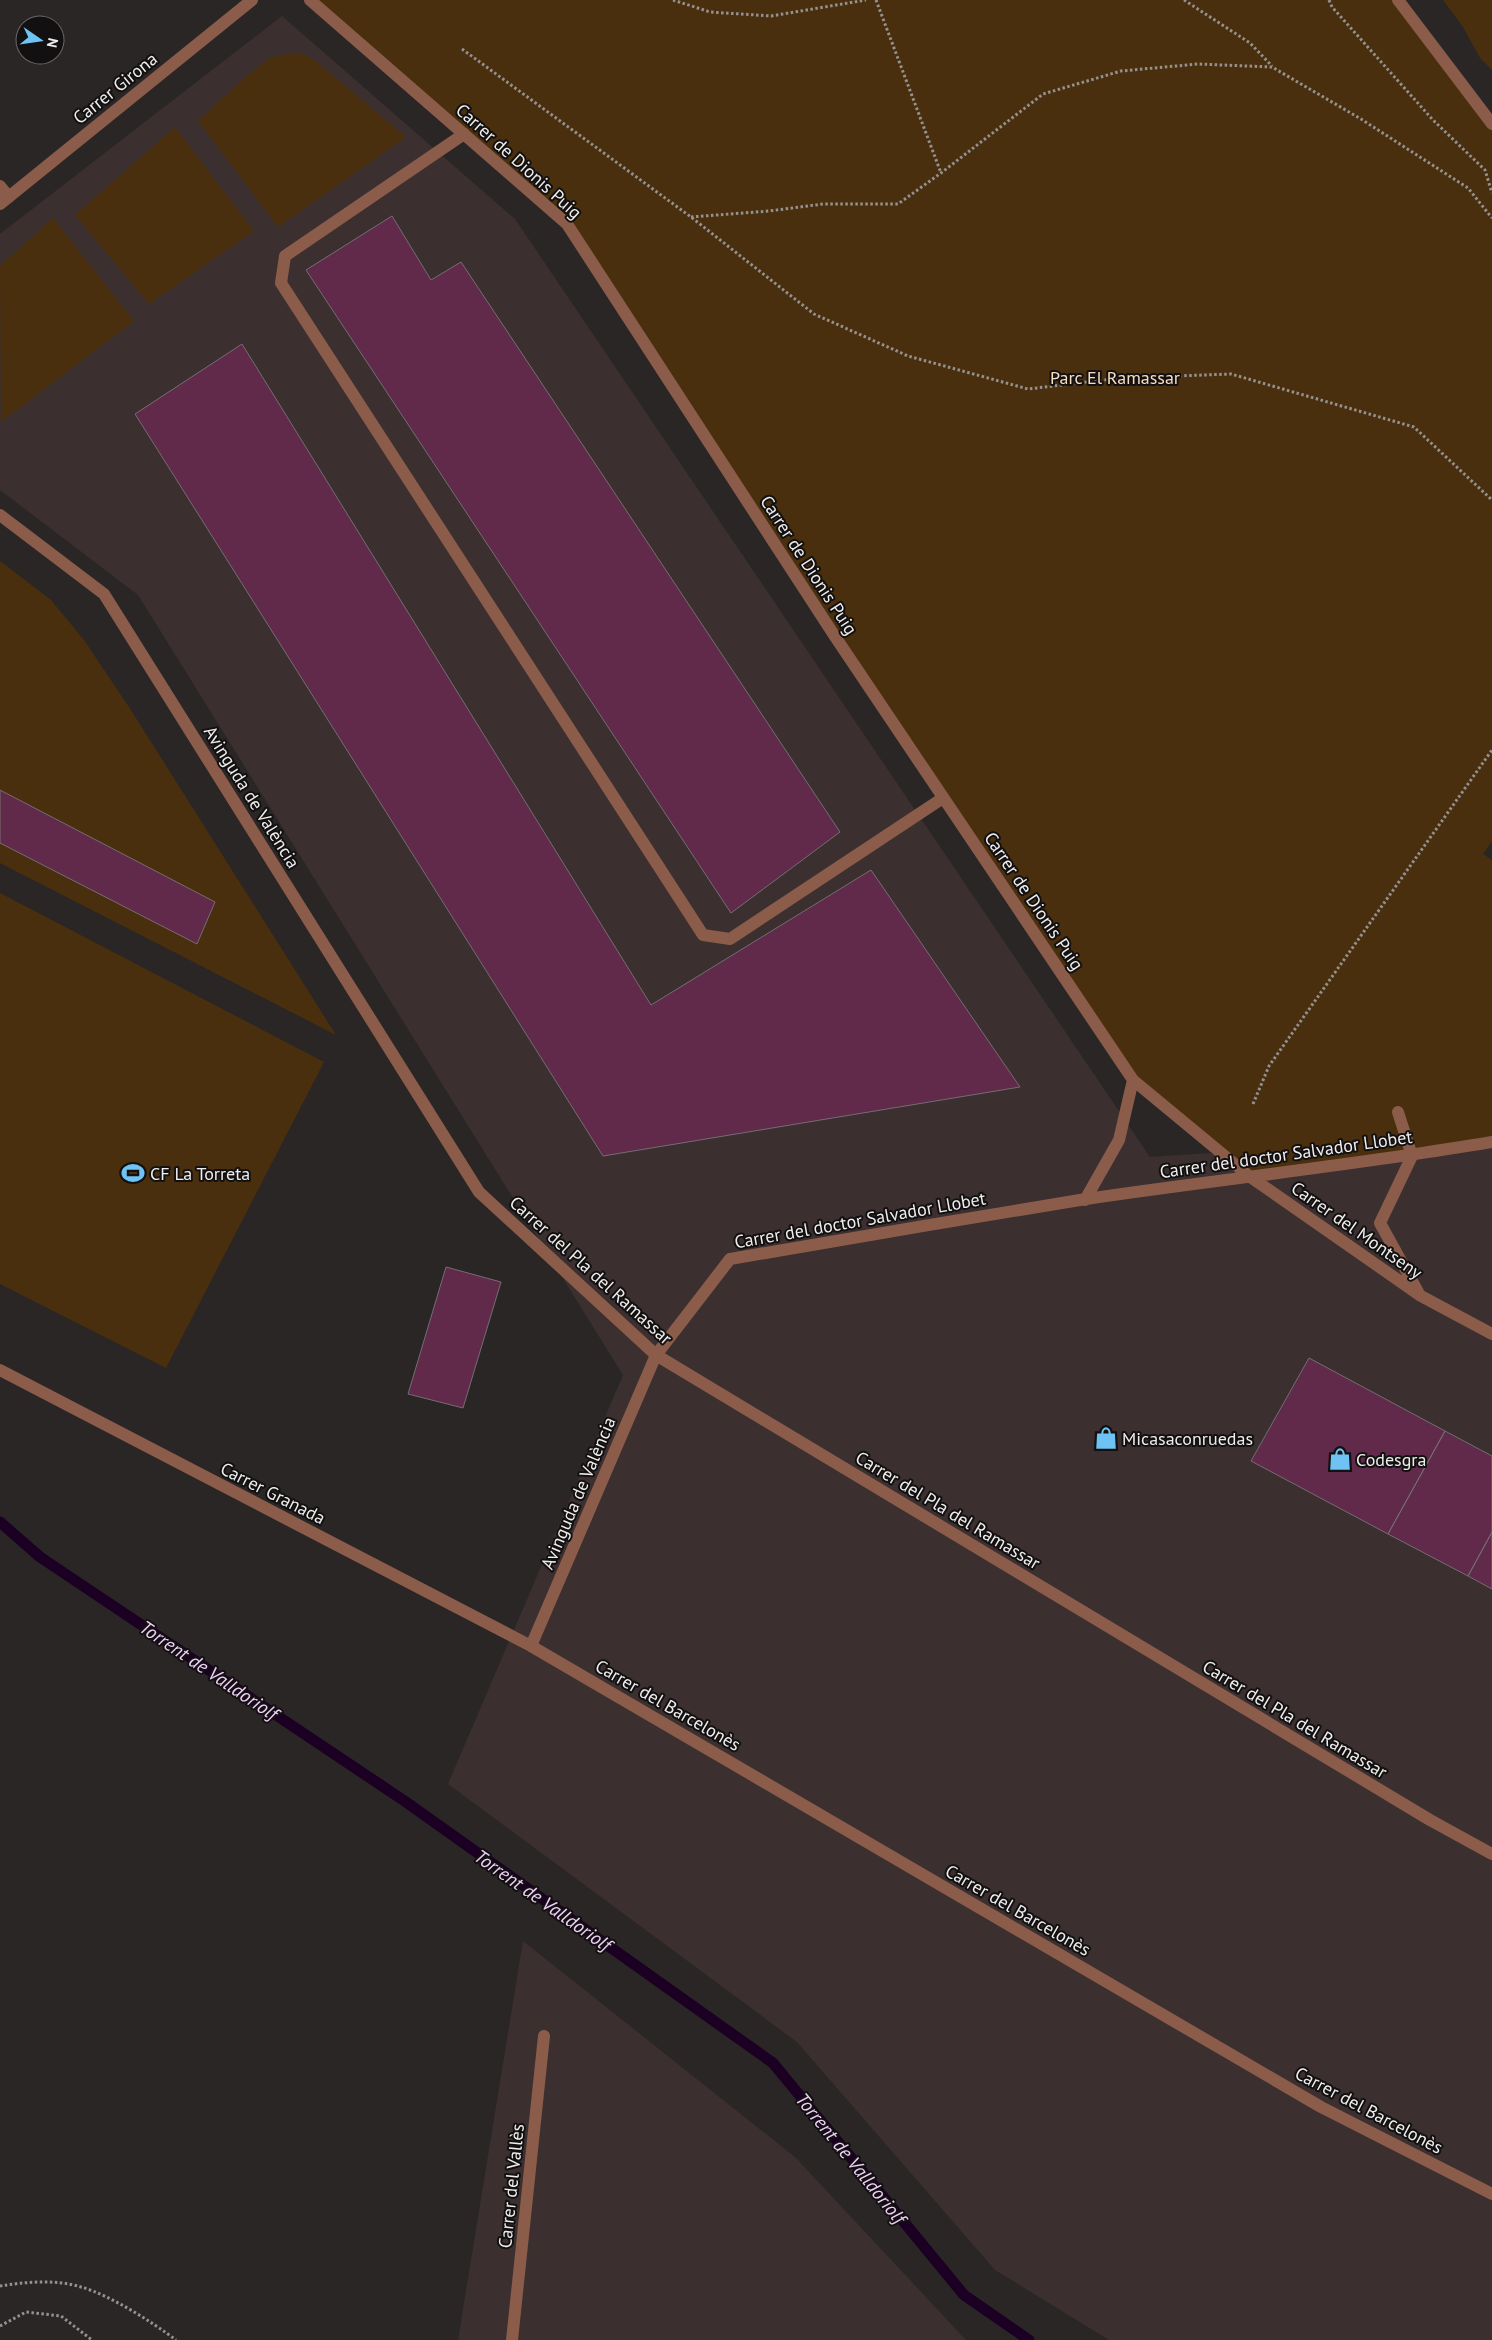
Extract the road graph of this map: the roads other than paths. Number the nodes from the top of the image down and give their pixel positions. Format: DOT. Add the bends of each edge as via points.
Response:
graph roads {
  1 [pos="252,0"];
  2 [pos="310,0"];
  3 [pos="1398,0"];
  4 [pos="1492,124"];
  5 [pos="464,134"];
  6 [pos="0,186"];
  7 [pos="5,200"];
  8 [pos="0,515"];
  9 [pos="943,798"];
  10 [pos="1133,1080"];
  11 [pos="1398,1112"];
  12 [pos="440,1130"];
  13 [pos="1492,1142"];
  14 [pos="1412,1156"];
  15 [pos="1249,1176"];
  16 [pos="1085,1200"];
  17 [pos="1421,1296"];
  18 [pos="1492,1334"];
  19 [pos="656,1355"];
  20 [pos="0,1370"];
  21 [pos="531,1646"];
  22 [pos="1492,1854"];
  23 [pos="544,2036"];
  24 [pos="1492,2194"];
  25 [pos="512,2340"];
  1 -- 7 [label="street, Carrer Girona"];
  2 -- 5 [label="street, Carrer de Dionis Puig"];
  3 -- 4 [label="street"];
  5 -- 9 [label="street, Carrer de Dionis Puig" via="567,224"];
  5 -- 9 [label="street" via="285,256 281,283 703,935 730,939"];
  6 -- 7 [label="street"];
  8 -- 12 [label="street, Avinguda de València" via="104,594"];
  9 -- 10 [label="street, Carrer de Dionis Puig"];
  10 -- 15 [label="street, Carrer de Dionis Puig"];
  10 -- 16 [label="street" via="1119,1140"];
  11 -- 14 [label="street"];
  12 -- 19 [label="street, Carrer del Pla del Ramassar" via="479,1192"];
  13 -- 14 [label="street, Carrer del doctor Salvador Llobet"];
  14 -- 15 [label="street, Carrer del doctor Salvador Llobet"];
  14 -- 17 [label="street, Carrer del Montseny" via="1380,1223"];
  15 -- 16 [label="street, Carrer del doctor Salvador Llobet"];
  15 -- 17 [label="street, Carrer del Montseny"];
  16 -- 19 [label="street, Carrer del doctor Salvador Llobet" via="730,1258"];
  17 -- 18 [label="street, Carrer del Montseny"];
  19 -- 21 [label="street, Avinguda de València"];
  19 -- 22 [label="street, Carrer del Pla del Ramassar" via="1430,1820"];
  20 -- 21 [label="street, Carrer Granada"];
  21 -- 24 [label="street, Carrer del Barcelonès" via="1321,2107"];
  23 -- 25 [label="street, Carrer del Vallès"];
}
